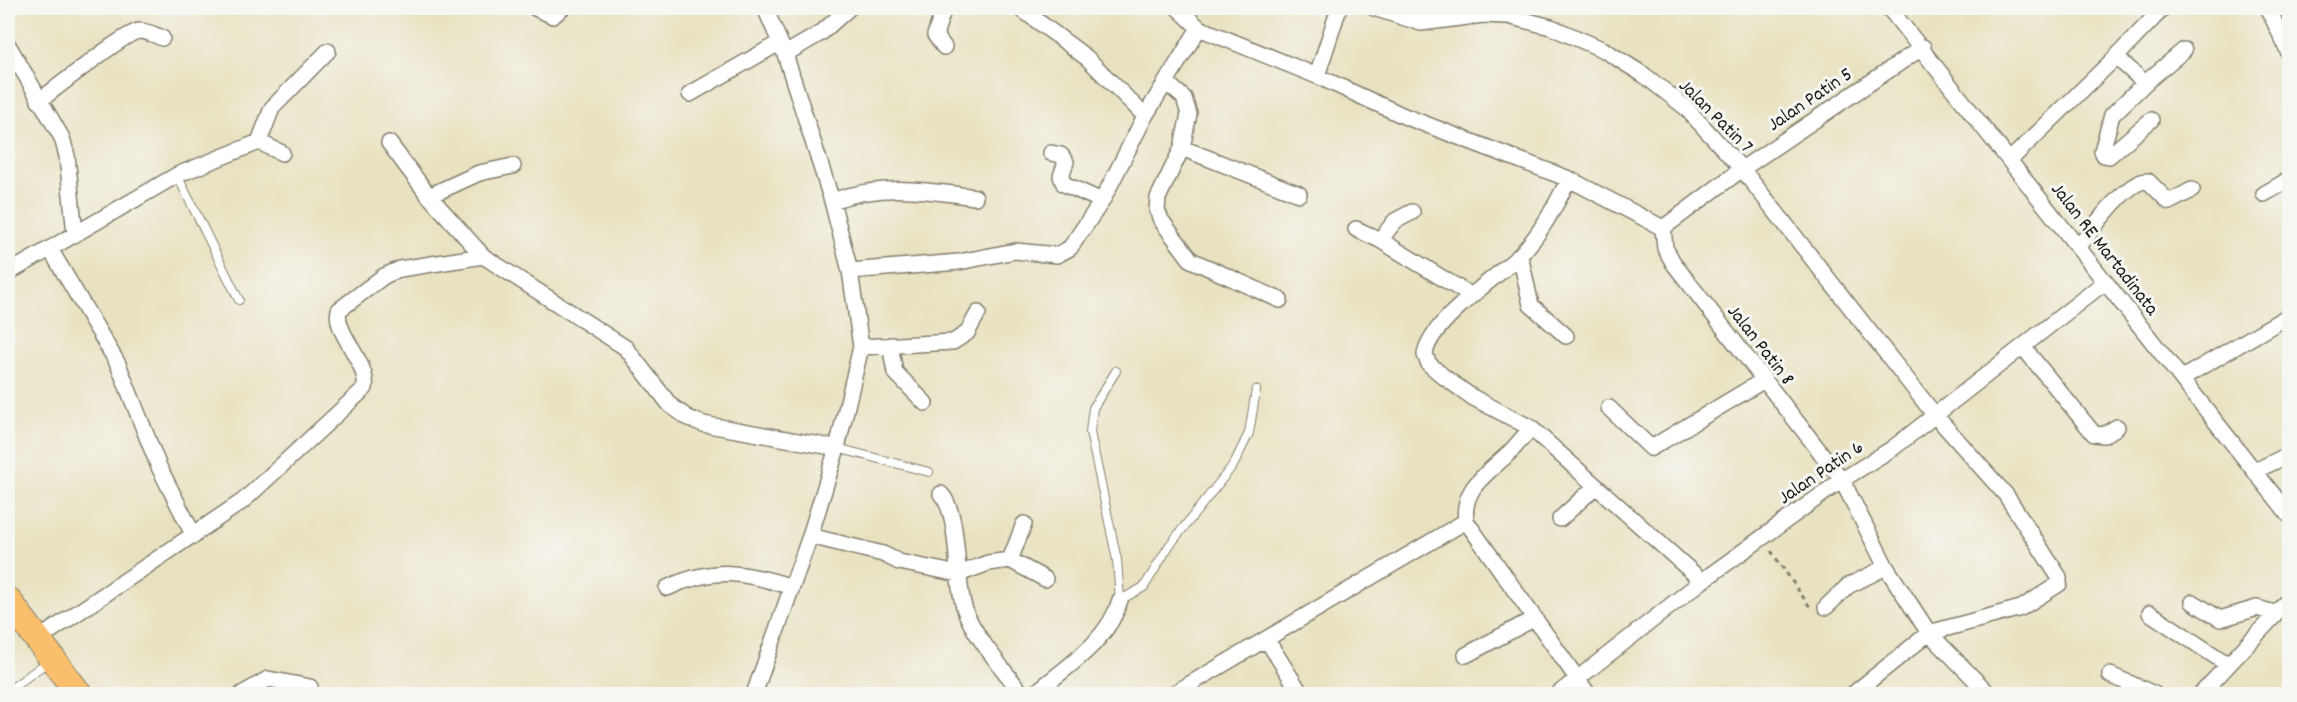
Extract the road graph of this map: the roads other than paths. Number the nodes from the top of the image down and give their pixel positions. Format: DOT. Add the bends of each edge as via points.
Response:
graph roads {
  1 [pos="535,8"];
  2 [pos="562,8"];
  3 [pos="765,8"];
  4 [pos="849,8"];
  5 [pos="944,8"];
  6 [pos="1020,8"];
  7 [pos="1178,8"];
  8 [pos="1339,8"];
  9 [pos="1374,8"];
  10 [pos="1889,8"];
  11 [pos="2163,8"];
  12 [pos="2268,8"];
  13 [pos="2145,13"];
  14 [pos="1461,14"];
  15 [pos="1199,28"];
  16 [pos="162,38"];
  17 [pos="8,45"];
  18 [pos="1923,47"];
  19 [pos="944,48"];
  20 [pos="782,49"];
  21 [pos="2184,50"];
  22 [pos="328,51"];
  23 [pos="2289,56"];
  24 [pos="2116,57"];
  25 [pos="1317,76"];
  26 [pos="1167,82"];
  27 [pos="2145,83"];
  28 [pos="690,94"];
  29 [pos="39,101"];
  30 [pos="1145,116"];
  31 [pos="2151,120"];
  32 [pos="259,142"];
  33 [pos="389,143"];
  34 [pos="1182,148"];
  35 [pos="282,153"];
  36 [pos="1051,153"];
  37 [pos="2010,160"];
  38 [pos="513,166"];
  39 [pos="1742,169"];
  40 [pos="177,175"];
  41 [pos="1569,179"];
  42 [pos="2289,179"];
  43 [pos="2192,190"];
  44 [pos="1299,194"];
  45 [pos="2264,194"];
  46 [pos="429,196"];
  47 [pos="975,197"];
  48 [pos="832,201"];
  49 [pos="1102,201"];
  50 [pos="1412,212"];
  51 [pos="1663,228"];
  52 [pos="1356,229"];
  53 [pos="75,234"];
  54 [pos="1380,240"];
  55 [pos="2078,248"];
  56 [pos="50,249"];
  57 [pos="483,255"];
  58 [pos="1520,255"];
  59 [pos="850,271"];
  60 [pos="8,273"];
  61 [pos="2105,282"];
  62 [pos="1470,295"];
  63 [pos="239,300"];
  64 [pos="1280,300"];
  65 [pos="978,313"];
  66 [pos="2289,315"];
  67 [pos="1566,336"];
  68 [pos="890,345"];
  69 [pos="861,347"];
  70 [pos="2024,347"];
  71 [pos="1116,371"];
  72 [pos="2182,378"];
  73 [pos="1764,380"];
  74 [pos="1256,390"];
  75 [pos="925,403"];
  76 [pos="1609,408"];
  77 [pos="1934,414"];
  78 [pos="2117,427"];
  79 [pos="1531,428"];
  80 [pos="837,448"];
  81 [pos="2289,454"];
  82 [pos="2255,471"];
  83 [pos="929,472"];
  84 [pos="1842,480"];
  85 [pos="1596,487"];
  86 [pos="941,494"];
  87 [pos="2289,516"];
  88 [pos="1560,519"];
  89 [pos="1466,521"];
  90 [pos="1024,524"];
  91 [pos="194,536"];
  92 [pos="810,536"];
  93 [pos="1010,560"];
  94 [pos="1886,567"];
  95 [pos="959,574"];
  96 [pos="1045,579"];
  97 [pos="1702,581"];
  98 [pos="792,587"];
  99 [pos="667,588"];
  100 [pos="2289,599"];
  101 [pos="8,600"];
  102 [pos="1120,600"];
  103 [pos="2193,602"];
  104 [pos="1826,607"];
  105 [pos="2150,613"];
  106 [pos="2274,614"];
  107 [pos="1535,618"];
  108 [pos="1929,633"];
  109 [pos="1267,639"];
  110 [pos="44,650"];
  111 [pos="1466,655"];
  112 [pos="2227,664"];
  113 [pos="2110,675"];
  114 [pos="1578,680"];
  115 [pos="310,687"];
  116 [pos="8,691"];
  117 [pos="79,694"];
  118 [pos="242,694"];
  119 [pos="754,694"];
  120 [pos="1022,694"];
  121 [pos="1034,694"];
  122 [pos="1173,694"];
  123 [pos="1301,694"];
  124 [pos="1558,694"];
  125 [pos="1588,694"];
  126 [pos="1853,694"];
  127 [pos="1989,694"];
  128 [pos="2154,694"];
  129 [pos="2201,694"];
  1 -- 2 [label="street" via="553,16"];
  3 -- 20 [label="street"];
  4 -- 20 [label="street" via="821,33"];
  5 -- 19 [label="street" via="935,35"];
  6 -- 30 [label="street" via="1087,58"];
  7 -- 15 [label="street"];
  8 -- 25 [label="street"];
  9 -- 14 [label="street, Jalan Patin 7" via="1421,23"];
  10 -- 18 [label="street, Jalan RE Martadinata"];
  11 -- 13 [label="street"];
  12 -- 23 [label="street"];
  13 -- 24 [label="street"];
  14 -- 39 [label="street, Jalan Patin 7" via="1508,16 1551,27 1604,50 1685,107"];
  15 -- 25 [label="street"];
  15 -- 26 [label="street"];
  16 -- 29 [label="street" via="140,31 133,33"];
  17 -- 29 [label="street"];
  18 -- 37 [label="street, Jalan RE Martadinata"];
  18 -- 39 [label="street, Jalan Patin 5"];
  20 -- 28 [label="street"];
  20 -- 48 [label="street"];
  21 -- 27 [label="street"];
  22 -- 32 [label="street" via="273,108"];
  24 -- 27 [label="street"];
  24 -- 37 [label="street"];
  25 -- 41 [label="street" via="1404,116"];
  26 -- 30 [label="street"];
  26 -- 34 [label="street" via="1188,105"];
  27 -- 31 [label="street" via="2110,118 2104,155 2109,156"];
  29 -- 53 [label="street" via="65,149"];
  30 -- 49 [label="street"];
  32 -- 35 [label="street"];
  32 -- 40 [label="street"];
  33 -- 46 [label="street"];
  34 -- 44 [label="street"];
  34 -- 64 [label="street" via="1158,198 1161,220 1191,260"];
  36 -- 49 [label="street" via="1061,155 1065,162 1061,176 1064,184"];
  37 -- 55 [label="street, Jalan RE Martadinata"];
  38 -- 46 [label="street" via="479,173"];
  39 -- 51 [label="street, Jalan Patin 5"];
  39 -- 77 [label="street, Jalan Patin 7"];
  40 -- 53 [label="street"];
  40 -- 63 [label="lane"];
  41 -- 51 [label="street"];
  41 -- 58 [label="street" via="1549,217"];
  42 -- 45 [label="street"];
  43 -- 55 [label="street" via="2169,202 2148,181 2139,182 2109,209"];
  46 -- 57 [label="street"];
  47 -- 48 [label="street" via="907,188 877,189"];
  48 -- 59 [label="street"];
  49 -- 59 [label="street" via="1070,248 1057,255 1015,251 959,262"];
  50 -- 54 [label="street" via="1395,221"];
  51 -- 73 [label="street, Jalan Patin 8" via="1665,248 1674,264"];
  52 -- 54 [label="street"];
  53 -- 56 [label="street"];
  54 -- 62 [label="street"];
  55 -- 61 [label="street, Jalan RE Martadinata"];
  56 -- 60 [label="street"];
  56 -- 91 [label="street" via="118,364 159,467"];
  57 -- 80 [label="street" via="626,348 670,405 688,418"];
  57 -- 91 [label="street" via="400,268 339,310 340,322 365,376 365,388 252,494"];
  58 -- 62 [label="street"];
  58 -- 67 [label="street" via="1531,305"];
  59 -- 69 [label="street"];
  61 -- 70 [label="street, Jalan Patin 6"];
  61 -- 72 [label="street, Jalan RE Martadinata"];
  62 -- 79 [label="street" via="1426,347 1429,364 1472,397"];
  65 -- 68 [label="street" via="967,333 953,342"];
  66 -- 72 [label="street"];
  68 -- 69 [label="street"];
  68 -- 75 [label="street" via="895,372"];
  69 -- 80 [label="street"];
  70 -- 77 [label="street, Jalan Patin 6"];
  70 -- 78 [label="street" via="2094,435 2104,435"];
  71 -- 102 [label="lane" via="1093,408 1090,432 1117,560"];
  72 -- 82 [label="street, Jalan RE Martadinata"];
  73 -- 76 [label="street" via="1651,448"];
  73 -- 84 [label="street, Jalan Patin 8"];
  74 -- 102 [label="lane" via="1249,433 1234,464 1169,546 1144,586"];
  77 -- 84 [label="street, Jalan Patin 6" via="1893,448"];
  77 -- 108 [label="street, Jalan Patin 7" via="2006,495 2060,581 2021,608"];
  79 -- 85 [label="street"];
  79 -- 89 [label="street" via="1470,491 1465,503"];
  80 -- 83 [label="lane"];
  80 -- 92 [label="street"];
  81 -- 82 [label="street"];
  82 -- 87 [label="street, Jalan RE Martadinata"];
  84 -- 94 [label="street, Jalan Patin 8"];
  84 -- 97 [label="street, Jalan Patin 6"];
  85 -- 88 [label="street"];
  85 -- 97 [label="street"];
  86 -- 95 [label="street" via="951,518"];
  89 -- 107 [label="street"];
  89 -- 109 [label="street"];
  90 -- 93 [label="street"];
  91 -- 110 [label="street"];
  92 -- 95 [label="street" via="883,554 899,562"];
  92 -- 98 [label="street"];
  93 -- 95 [label="street"];
  93 -- 96 [label="street"];
  94 -- 104 [label="street" via="1848,586"];
  94 -- 108 [label="street, Jalan Patin 8"];
  95 -- 120 [label="street" via="964,610"];
  97 -- 114 [label="street, Jalan Patin 6"];
  98 -- 99 [label="street" via="755,575 719,572 690,577"];
  98 -- 119 [label="street"];
  100 -- 106 [label="street"];
  101 -- 110 [label="highway"];
  102 -- 121 [label="street" via="1116,615 1102,636"];
  103 -- 106 [label="street" via="2220,619 2257,608"];
  105 -- 112 [label="street"];
  106 -- 112 [label="street"];
  107 -- 111 [label="street"];
  107 -- 114 [label="street"];
  108 -- 126 [label="street"];
  108 -- 127 [label="street, Jalan Patin 8"];
  109 -- 122 [label="street"];
  109 -- 123 [label="street"];
  110 -- 116 [label="lane"];
  110 -- 117 [label="highway"];
  112 -- 129 [label="street"];
  113 -- 128 [label="street"];
  114 -- 124 [label="street, Jalan Patin 6"];
  114 -- 125 [label="street"];
  115 -- 118 [label="street" via="268,679"];
}
